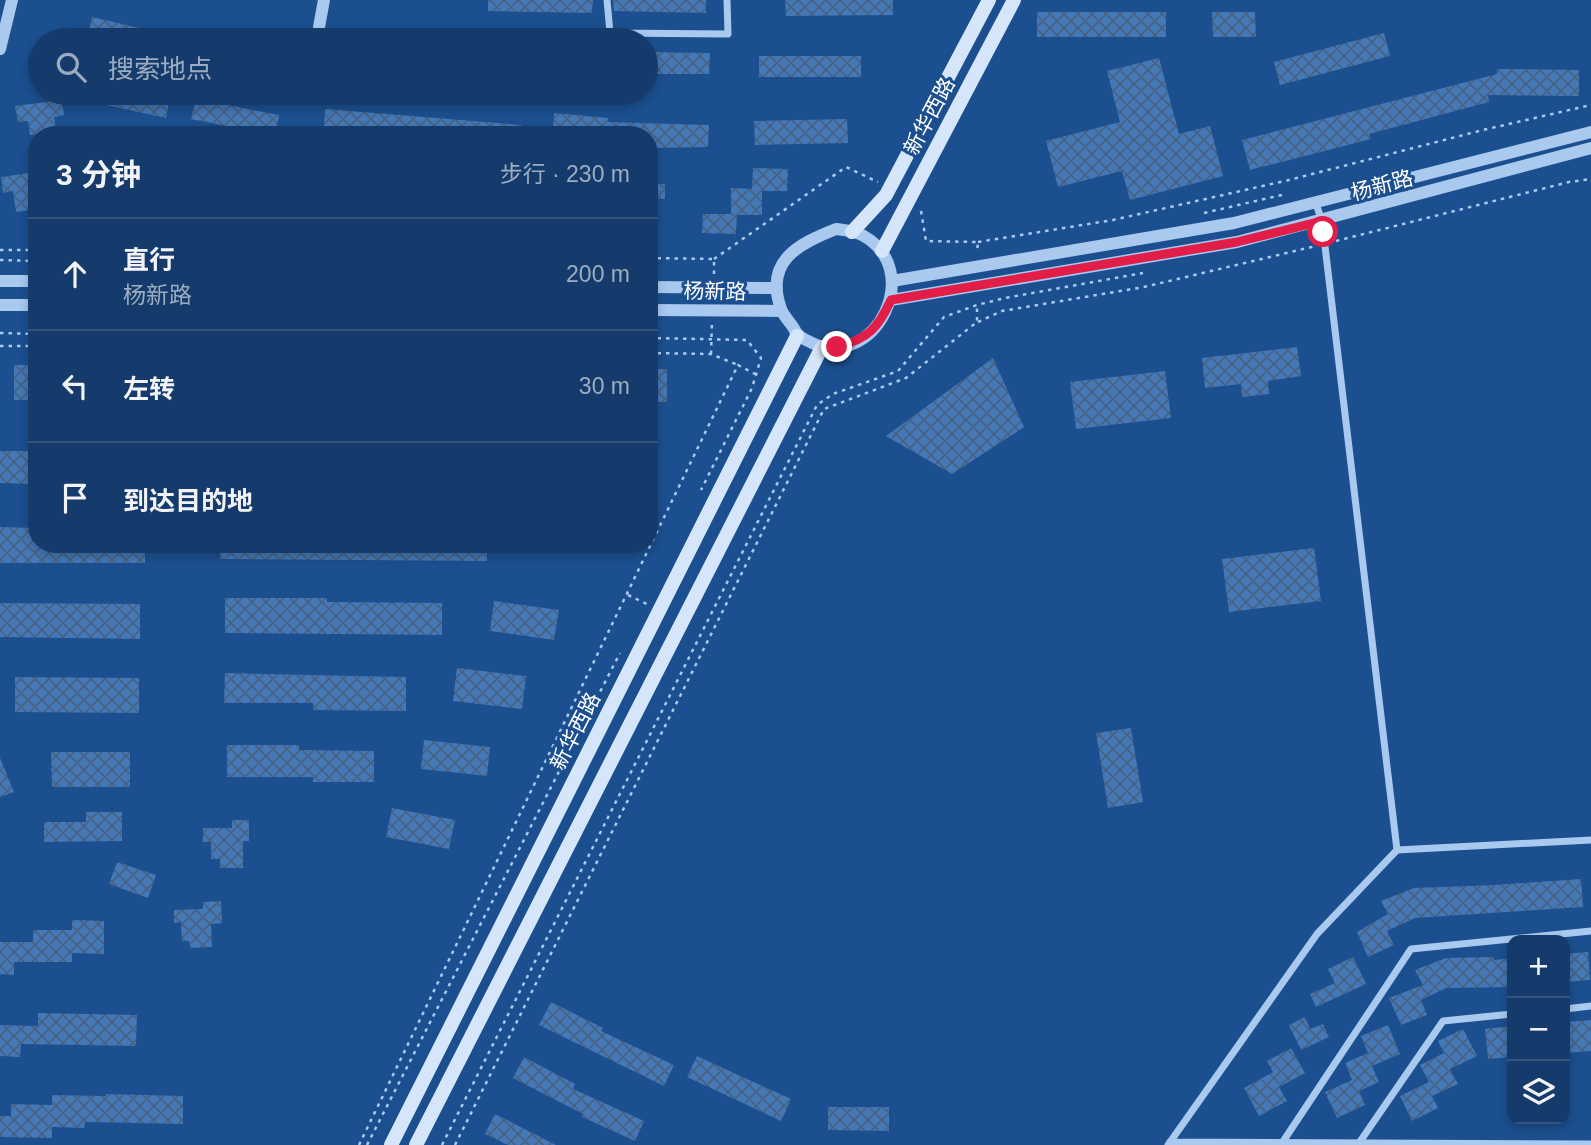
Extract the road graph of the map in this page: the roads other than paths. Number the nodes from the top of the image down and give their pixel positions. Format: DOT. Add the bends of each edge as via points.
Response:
graph roads {
  1 [pos="12,0"];
  2 [pos="324,0"];
  3 [pos="607,0"];
  4 [pos="727,0"];
  5 [pos="989,0"];
  6 [pos="1014,0"];
  7 [pos="319,27"];
  8 [pos="610,28"];
  9 [pos="658,33"];
  10 [pos="0,50"];
  11 [pos="1591,132"];
  12 [pos="1591,148"];
  13 [pos="1315,201"];
  14 [pos="1322,221"];
  15 [pos="852,232"];
  16 [pos="882,251"];
  17 [pos="0,281"];
  18 [pos="28,281"];
  19 [pos="892,281"];
  20 [pos="658,287"];
  21 [pos="777,288"];
  22 [pos="891,300"];
  23 [pos="0,305"];
  24 [pos="28,305"];
  25 [pos="658,310"];
  26 [pos="781,311"];
  27 [pos="797,336"];
  28 [pos="822,347"];
  29 [pos="1591,840"];
  30 [pos="1398,850"];
  31 [pos="1591,931"];
  32 [pos="1591,1006"];
  33 [pos="1570,1008"];
  34 [pos="1507,1015"];
  35 [pos="1282,1143"];
  36 [pos="1359,1143"];
  37 [pos="1169,1144"];
  38 [pos="1384,1144"];
  39 [pos="1591,1144"];
  40 [pos="391,1145"];
  41 [pos="416,1145"];
  1 -- 10 [label="street"];
  2 -- 7 [label="street"];
  3 -- 8 [label="street"];
  4 -- 9 [label="street" via="728,34"];
  5 -- 15 [label="main road, 新华西路" via="886,195"];
  6 -- 16 [label="main road, 新华西路"];
  11 -- 13 [label="street, 杨新路"];
  12 -- 14 [label="street, 杨新路"];
  13 -- 14 [label="street"];
  13 -- 19 [label="street, 杨新路" via="1234,223"];
  14 -- 22 [label="street, 杨新路" via="1237,242"];
  14 -- 30 [label="street"];
  15 -- 16 [label="street" via="862,234"];
  15 -- 21 [label="street" via="836,229 793,250 778,267"];
  16 -- 19 [label="street"];
  17 -- 18 [label="street"];
  19 -- 22 [label="street"];
  20 -- 21 [label="street, 杨新路"];
  21 -- 26 [label="street"];
  22 -- 28 [label="street" via="880,324 858,341"];
  23 -- 24 [label="street"];
  25 -- 26 [label="street, 杨新路"];
  26 -- 27 [label="street"];
  27 -- 28 [label="street"];
  27 -- 40 [label="main road, 新华西路"];
  28 -- 41 [label="main road"];
  29 -- 30 [label="street"];
  30 -- 37 [label="street" via="1317,934"];
  31 -- 35 [label="street" via="1411,949"];
  32 -- 33 [label="street"];
  34 -- 36 [label="street" via="1443,1021"];
  35 -- 36 [label="street"];
  35 -- 37 [label="street"];
  36 -- 38 [label="street"];
  38 -- 39 [label="street"];
}
